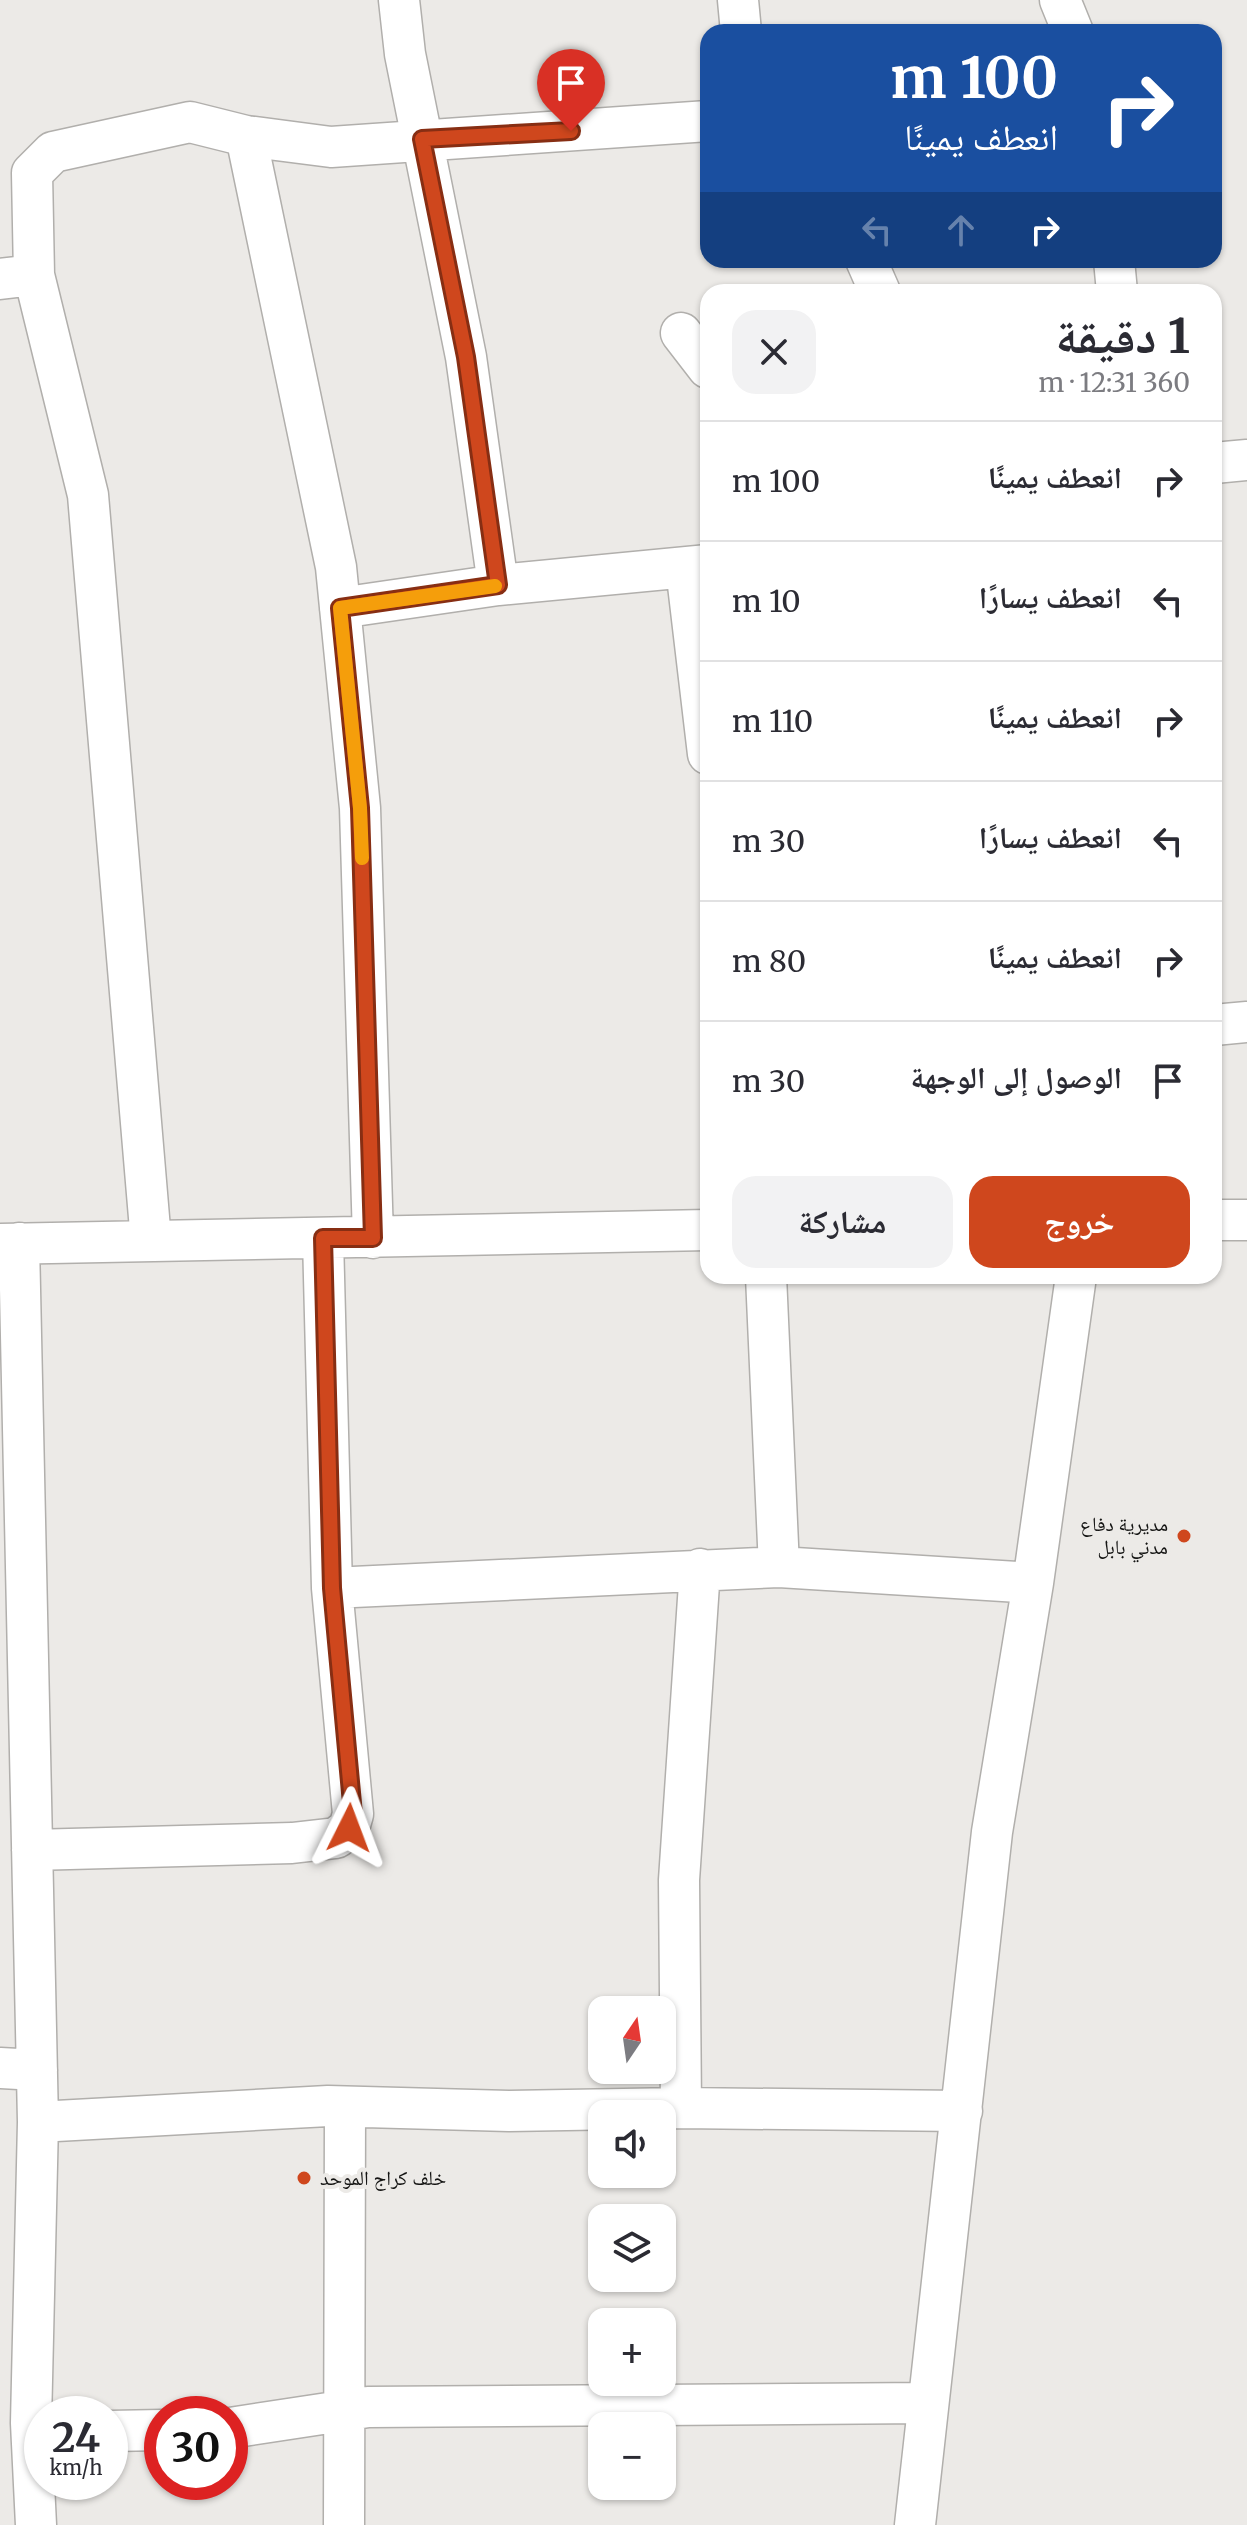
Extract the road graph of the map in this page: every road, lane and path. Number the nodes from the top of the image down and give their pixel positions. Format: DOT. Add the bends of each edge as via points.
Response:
graph roads {
  1 [pos="399,0"];
  2 [pos="738,0"];
  3 [pos="1060,0"];
  4 [pos="740,24"];
  5 [pos="1070,24"];
  6 [pos="700,122"];
  7 [pos="246,136"];
  8 [pos="422,139"];
  9 [pos="17,277"];
  10 [pos="681,333"];
  11 [pos="700,358"];
  12 [pos="1247,460"];
  13 [pos="1222,462"];
  14 [pos="697,567"];
  15 [pos="498,585"];
  16 [pos="340,608"];
  17 [pos="700,618"];
  18 [pos="1247,1022"];
  19 [pos="1222,1024"];
  20 [pos="1222,1220"];
  21 [pos="1247,1220"];
  22 [pos="700,1230"];
  23 [pos="323,1238"];
  24 [pos="373,1238"];
  25 [pos="151,1241"];
  26 [pos="10,1244"];
  27 [pos="766,1284"];
  28 [pos="1075,1284"];
  29 [pos="779,1567"];
  30 [pos="700,1569"];
  31 [pos="1033,1583"];
  32 [pos="332,1588"];
  33 [pos="13,1598"];
  34 [pos="32,1850"];
  35 [pos="18,2069"];
  36 [pos="345,2108"];
  37 [pos="681,2108"];
  38 [pos="962,2111"];
  39 [pos="38,2122"];
  40 [pos="16,2338"];
  41 [pos="29,2396"];
  42 [pos="928,2403"];
  43 [pos="343,2409"];
  44 [pos="248,2425"];
  45 [pos="36,2500"];
  46 [pos="36,2525"];
  47 [pos="344,2525"];
  48 [pos="915,2525"];
  1 -- 8 [label="street"];
  2 -- 4 [label="street"];
  3 -- 5 [label="street"];
  6 -- 8 [label="street"];
  7 -- 8 [label="street" via="331,147"];
  7 -- 9 [label="street" via="190,122 53,152 32,173"];
  7 -- 16 [label="street" via="288,325"];
  8 -- 15 [label="street" via="466,357"];
  9 -- 25 [label="street" via="88,495"];
  10 -- 11 [label="street"];
  12 -- 13 [label="street"];
  14 -- 15 [label="street"];
  14 -- 17 [label="street"];
  15 -- 16 [label="street"];
  16 -- 24 [label="street" via="360,808"];
  18 -- 19 [label="street"];
  20 -- 21 [label="street"];
  22 -- 24 [label="street"];
  23 -- 24 [label="street"];
  23 -- 25 [label="street"];
  23 -- 32 [label="street"];
  25 -- 26 [label="street"];
  26 -- 33 [label="street"];
  27 -- 29 [label="street"];
  28 -- 31 [label="street"];
  29 -- 30 [label="street"];
  29 -- 31 [label="street"];
  30 -- 32 [label="street"];
  30 -- 37 [label="street" via="679,1880"];
  31 -- 38 [label="street" via="992,1832"];
  32 -- 34 [label="street" via="353,1814 349,1828 336,1838 292,1843"];
  33 -- 34 [label="street"];
  34 -- 35 [label="street"];
  35 -- 39 [label="street"];
  36 -- 37 [label="street"];
  36 -- 39 [label="street"];
  36 -- 43 [label="street"];
  37 -- 38 [label="street"];
  38 -- 42 [label="street"];
  39 -- 40 [label="street"];
  40 -- 41 [label="street"];
  42 -- 43 [label="street"];
  42 -- 48 [label="street"];
  43 -- 44 [label="street"];
  43 -- 47 [label="street"];
  45 -- 46 [label="street"];
}
